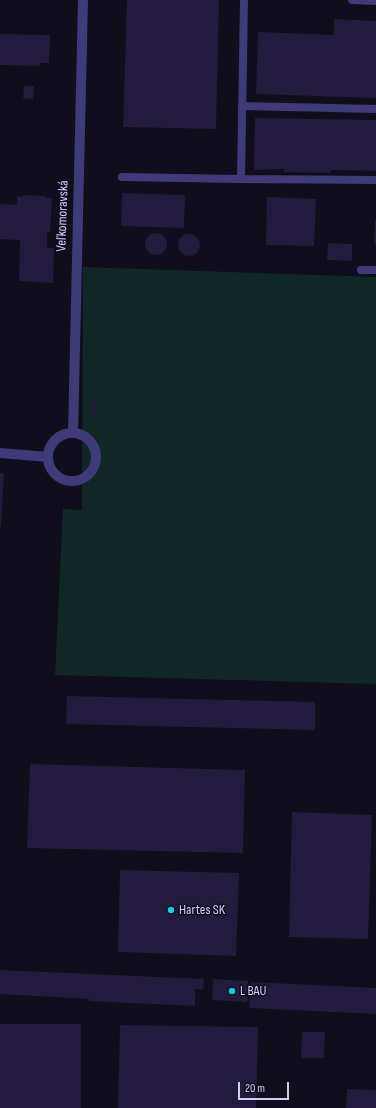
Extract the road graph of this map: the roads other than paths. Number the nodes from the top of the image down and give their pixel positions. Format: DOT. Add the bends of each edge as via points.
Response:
graph roads {
  1 [pos="83,0"];
  2 [pos="244,0"];
  3 [pos="352,0"];
  4 [pos="376,1"];
  5 [pos="242,106"];
  6 [pos="376,109"];
  7 [pos="122,177"];
  8 [pos="241,178"];
  9 [pos="376,180"];
  10 [pos="361,270"];
  11 [pos="376,270"];
  12 [pos="73,433"];
  13 [pos="0,453"];
  14 [pos="48,457"];
  1 -- 12 [label="street, Veľkomoravská"];
  2 -- 5 [label="lane"];
  3 -- 4 [label="lane"];
  5 -- 6 [label="lane"];
  5 -- 8 [label="lane"];
  7 -- 8 [label="lane"];
  8 -- 9 [label="lane"];
  10 -- 11 [label="lane"];
  12 -- 14 [label="street" via="58,437 49,449"];
  12 -- 14 [label="street" via="87,438 95,450 95,465 86,477 72,481 64,480 52,471"];
  13 -- 14 [label="street"];
}
